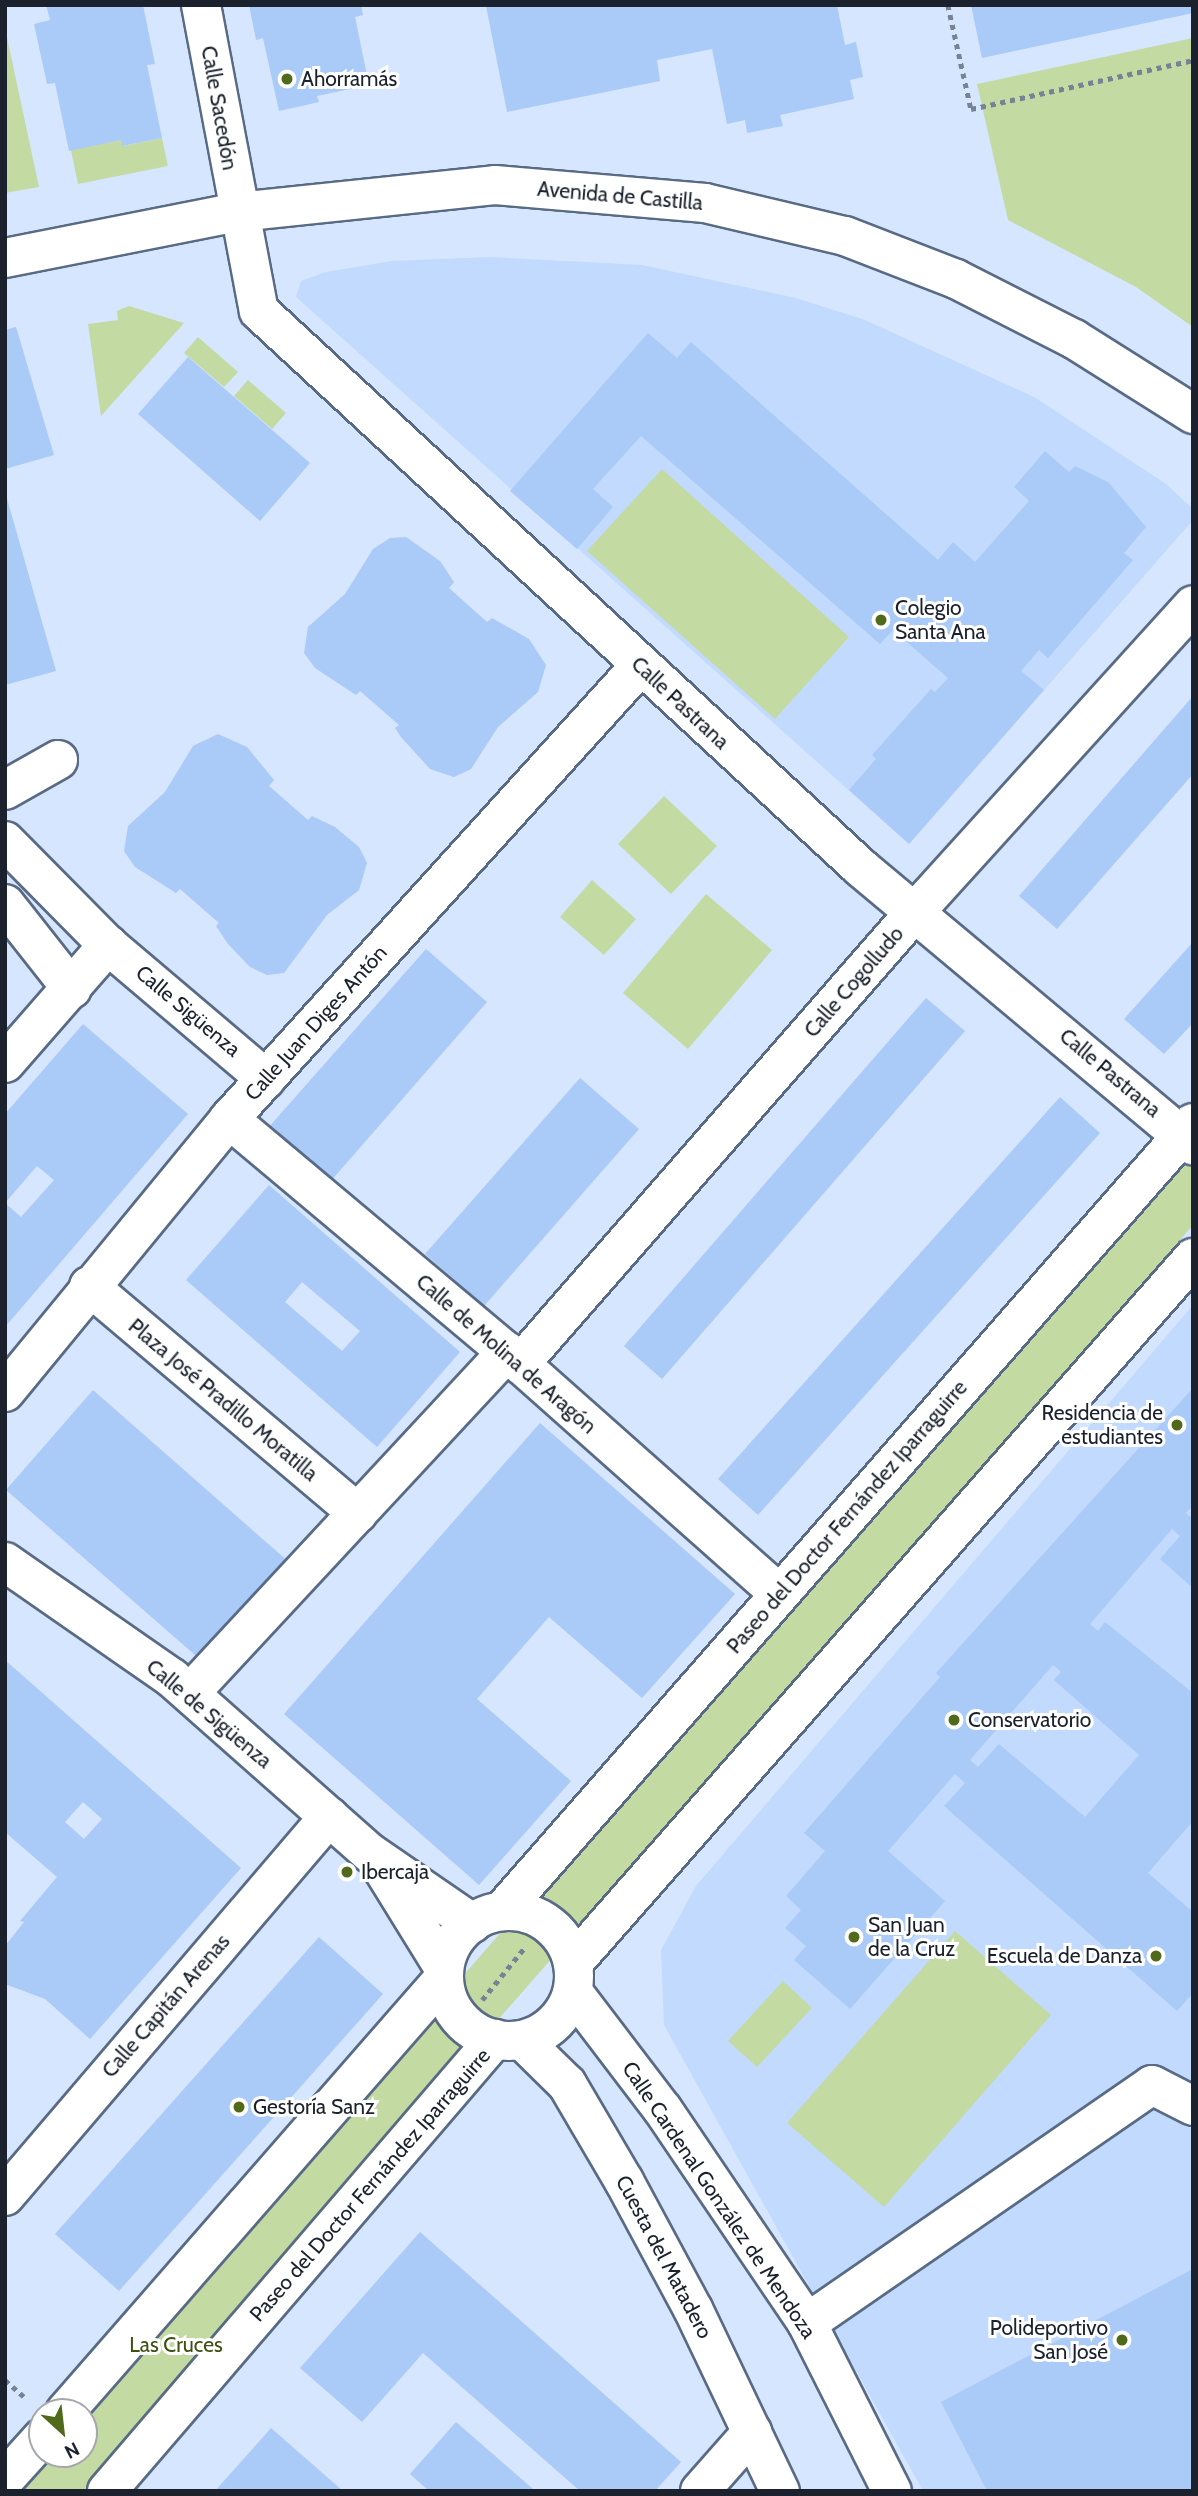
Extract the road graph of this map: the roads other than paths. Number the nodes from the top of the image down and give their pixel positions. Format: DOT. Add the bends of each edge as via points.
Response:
graph roads {
  1 [pos="201,5"];
  2 [pos="238,212"];
  3 [pos="5,258"];
  4 [pos="1193,414"];
  5 [pos="1193,605"];
  6 [pos="640,666"];
  7 [pos="58,760"];
  8 [pos="5,789"];
  9 [pos="5,841"];
  10 [pos="5,904"];
  11 [pos="915,912"];
  12 [pos="108,945"];
  13 [pos="72,989"];
  14 [pos="5,1063"];
  15 [pos="265,1079"];
  16 [pos="229,1119"];
  17 [pos="1189,1135"];
  18 [pos="1193,1258"];
  19 [pos="89,1286"];
  20 [pos="513,1358"];
  21 [pos="5,1392"];
  22 [pos="358,1513"];
  23 [pos="5,1562"];
  24 [pos="778,1594"];
  25 [pos="190,1693"];
  26 [pos="329,1817"];
  27 [pos="370,1853"];
  28 [pos="487,1917"];
  29 [pos="444,1973"];
  30 [pos="573,1977"];
  31 [pos="508,2039"];
  32 [pos="1193,2106"];
  33 [pos="5,2194"];
  34 [pos="807,2323"];
  35 [pos="77,2398"];
  36 [pos="752,2432"];
  37 [pos="28,2454"];
  38 [pos="5,2479"];
  39 [pos="107,2491"];
  40 [pos="699,2491"];
  41 [pos="780,2491"];
  42 [pos="892,2491"];
  1 -- 2 [label="street, Calle Sacedón"];
  2 -- 3 [label="street, Avenida de Castilla"];
  2 -- 4 [label="street, Avenida de Castilla" via="495,185 705,203 775,216 845,236 956,279 1074,339"];
  2 -- 6 [label="street, Calle Pastrana" via="259,311"];
  5 -- 11 [label="street, Calle Cogolludo"];
  6 -- 11 [label="street, Calle Pastrana"];
  6 -- 15 [label="street, Calle Juan Diges Antón"];
  7 -- 8 [label="street"];
  9 -- 12 [label="street, Calle Sigüenza"];
  10 -- 13 [label="street"];
  11 -- 17 [label="street, Calle Pastrana"];
  11 -- 20 [label="street, Calle Cogolludo"];
  12 -- 13 [label="street"];
  12 -- 15 [label="street, Calle Sigüenza"];
  13 -- 14 [label="street"];
  15 -- 16 [label="street, Calle Juan Diges Antón"];
  16 -- 19 [label="street, Calle Juan Diges Antón"];
  16 -- 20 [label="street, Calle de Molina de Aragón"];
  17 -- 24 [label="street, Paseo del Doctor Fernández Iparraguirre"];
  18 -- 30 [label="street"];
  19 -- 21 [label="street, Calle Juan Diges Antón"];
  19 -- 22 [label="street, Plaza José Pradillo Moratilla"];
  20 -- 22 [label="street"];
  20 -- 24 [label="street, Calle de Molina de Aragón"];
  22 -- 25 [label="street"];
  23 -- 25 [label="street, Calle de Sigüenza"];
  24 -- 28 [label="street, Paseo del Doctor Fernández Iparraguirre"];
  25 -- 26 [label="street, Calle de Sigüenza"];
  26 -- 27 [label="street, Calle de Sigüenza"];
  26 -- 33 [label="street, Calle Capitán Arenas"];
  27 -- 28 [label="street, Calle de Sigüenza"];
  27 -- 29 [label="street, Calle de Sigüenza"];
  28 -- 29 [label="street" via="456,1938"];
  28 -- 30 [label="street" via="524,1912 545,1921 563,1939"];
  29 -- 31 [label="street" via="449,2002 463,2023"];
  29 -- 35 [label="street"];
  30 -- 31 [label="street" via="554,2023"];
  30 -- 34 [label="street, Calle Cardenal González de Mendoza"];
  31 -- 36 [label="street, Cuesta del Matadero" via="567,2084 694,2309"];
  31 -- 39 [label="street, Paseo del Doctor Fernández Iparraguirre"];
  32 -- 34 [label="street" via="1152,2085"];
  34 -- 42 [label="street, Calle Cardenal González de Mendoza"];
  36 -- 40 [label="street"];
  36 -- 41 [label="street, Cuesta del Matadero"];
  37 -- 38 [label="street"];
}
